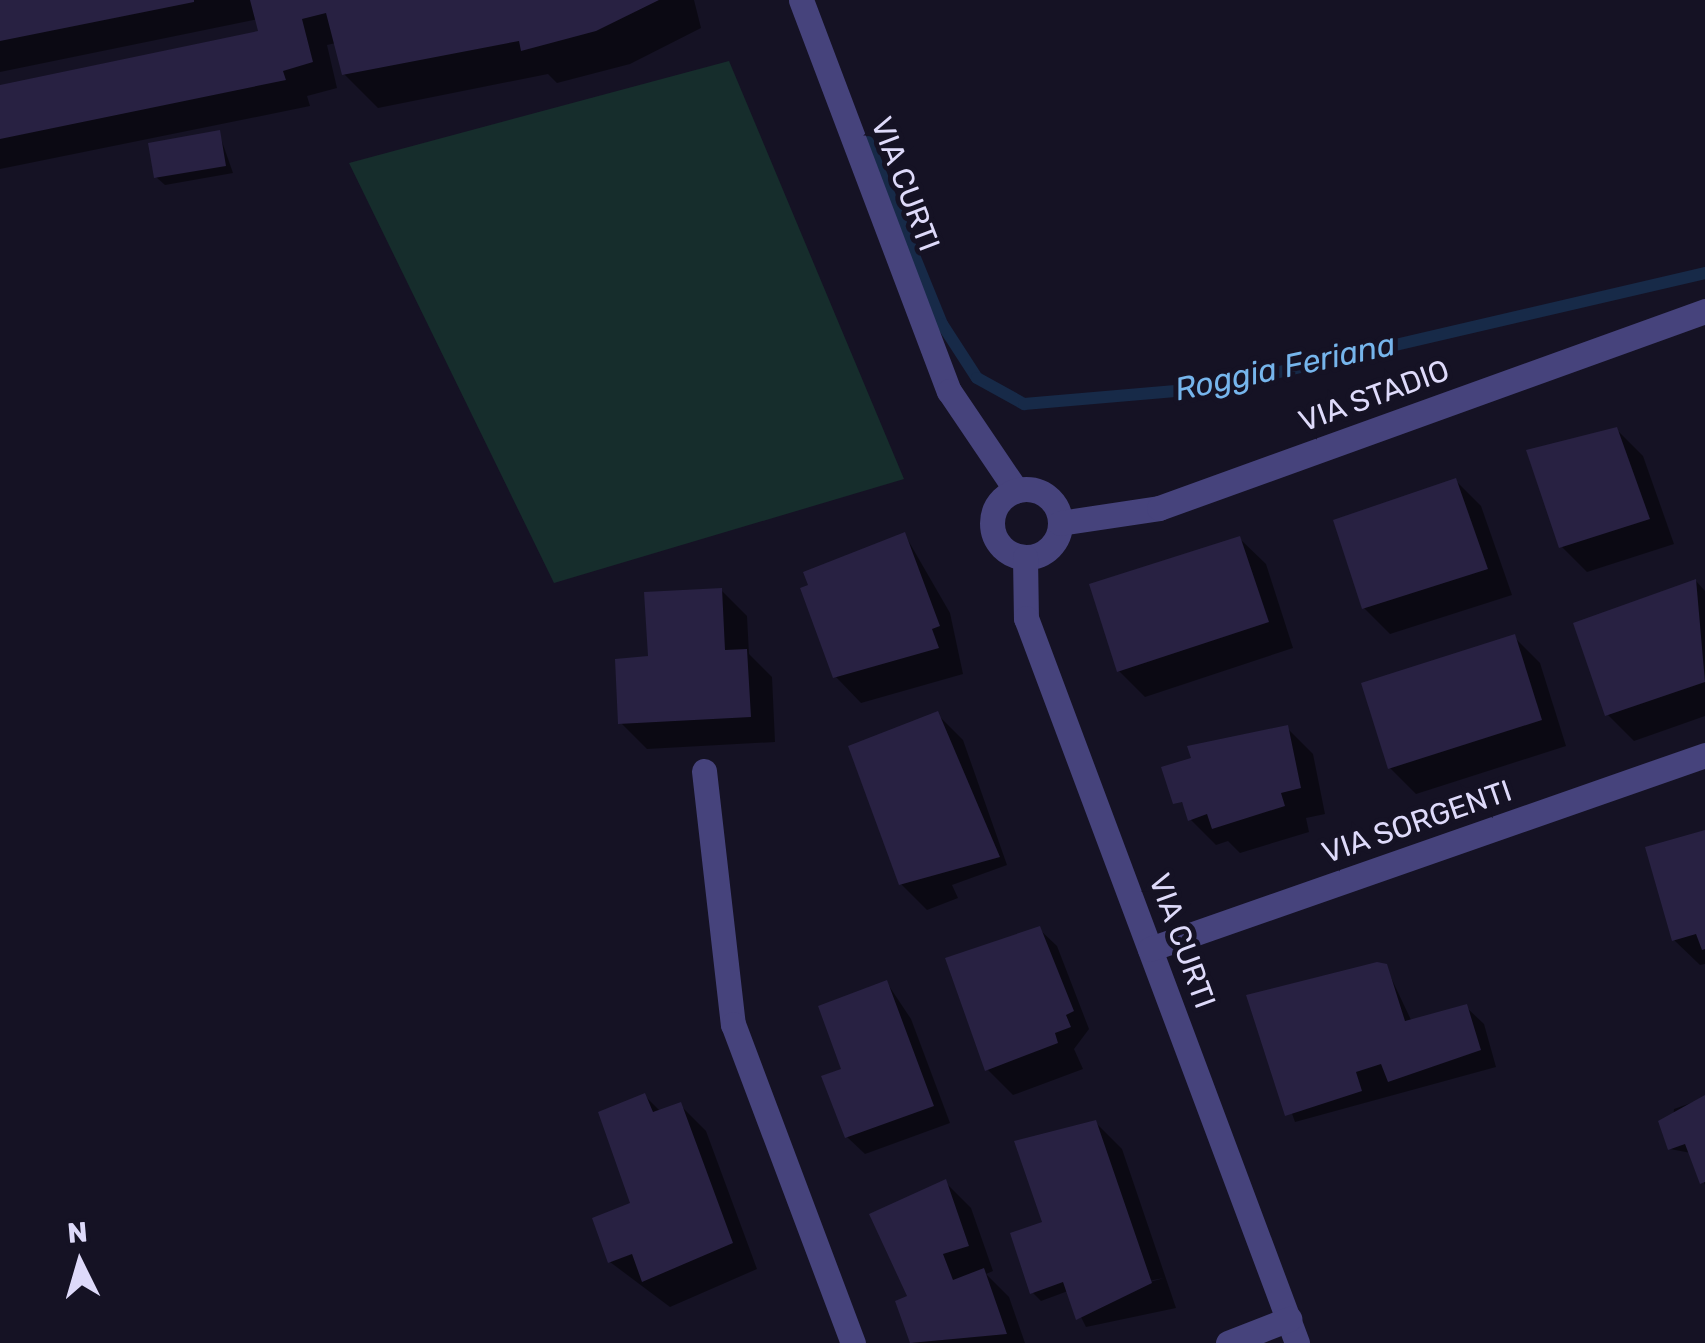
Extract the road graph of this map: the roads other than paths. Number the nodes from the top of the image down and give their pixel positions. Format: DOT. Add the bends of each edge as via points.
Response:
graph roads {
  1 [pos="801,0"];
  2 [pos="1705,311"];
  3 [pos="1016,490"];
  4 [pos="1060,523"];
  5 [pos="1025,558"];
  6 [pos="1705,755"];
  7 [pos="704,771"];
  8 [pos="1150,950"];
  9 [pos="1293,1331"];
  10 [pos="853,1343"];
  11 [pos="1228,1343"];
  1 -- 3 [label="street, VIA CURTI" via="950,391"];
  2 -- 4 [label="street, VIA STADIO" via="1160,508"];
  3 -- 4 [label="street, VIA CURTI" via="1046,495"];
  3 -- 5 [label="street" via="998,502 991,523 998,544"];
  4 -- 5 [label="street" via="1046,551"];
  5 -- 8 [label="street, VIA CURTI" via="1026,618"];
  6 -- 8 [label="street, VIA SORGENTI"];
  7 -- 10 [label="street" via="732,1024"];
  8 -- 9 [label="street, VIA CURTI"];
  9 -- 11 [label="street"];
}
